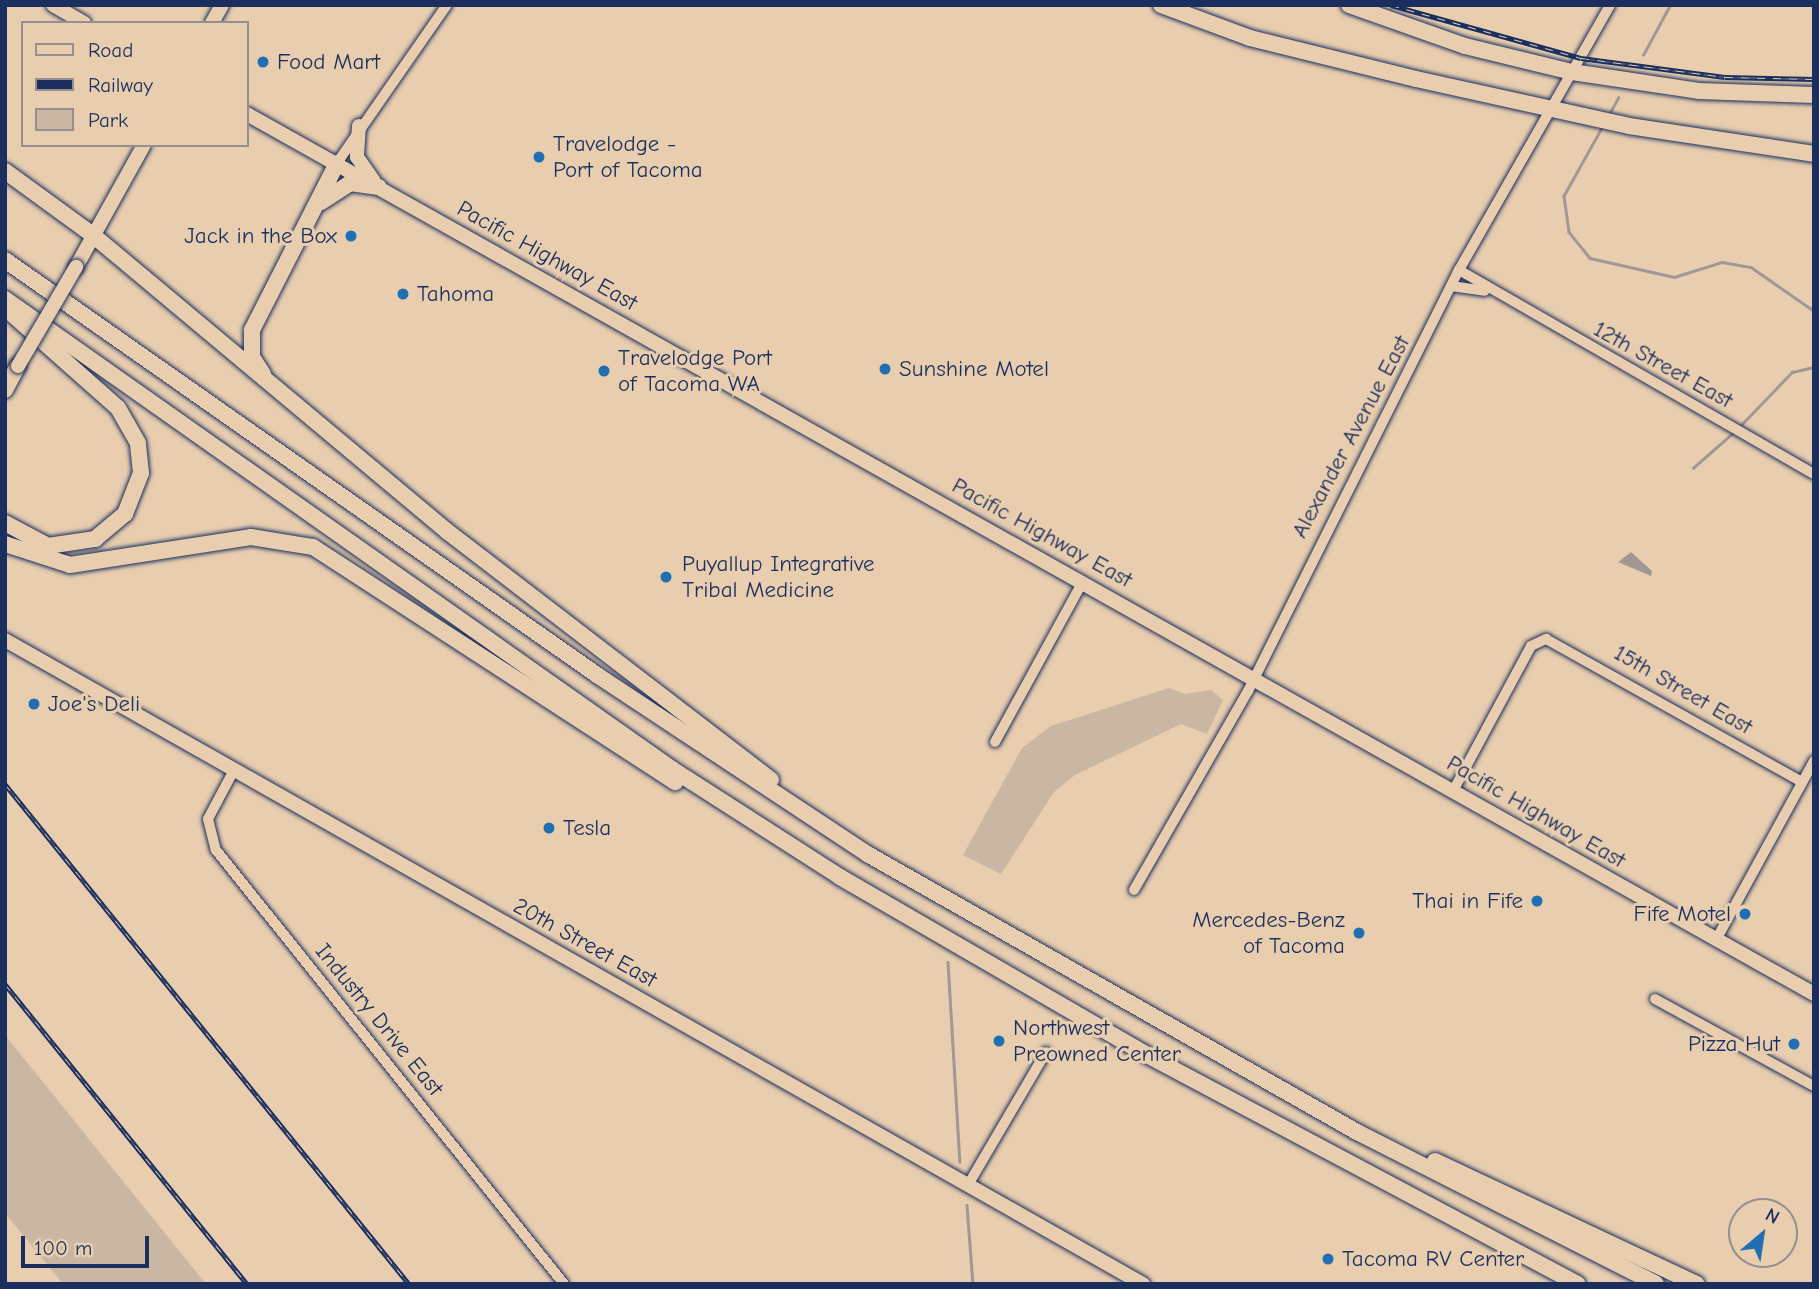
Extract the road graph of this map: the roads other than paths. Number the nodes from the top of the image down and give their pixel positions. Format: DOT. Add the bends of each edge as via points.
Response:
graph roads {
  1 [pos="53,5"];
  2 [pos="222,5"];
  3 [pos="447,5"];
  4 [pos="1161,5"];
  5 [pos="1349,5"];
  6 [pos="1610,5"];
  7 [pos="81,21"];
  8 [pos="213,21"];
  9 [pos="1572,72"];
  10 [pos="1814,95"];
  11 [pos="1549,109"];
  12 [pos="248,115"];
  13 [pos="359,126"];
  14 [pos="143,147"];
  15 [pos="1814,153"];
  16 [pos="337,163"];
  17 [pos="5,171"];
  18 [pos="379,187"];
  19 [pos="307,216"];
  20 [pos="94,236"];
  21 [pos="5,260"];
  22 [pos="1459,270"];
  23 [pos="1451,286"];
  24 [pos="1491,293"];
  25 [pos="5,299"];
  26 [pos="5,308"];
  27 [pos="18,366"];
  28 [pos="5,385"];
  29 [pos="272,387"];
  30 [pos="5,390"];
  31 [pos="1814,474"];
  32 [pos="5,523"];
  33 [pos="5,544"];
  34 [pos="1083,582"];
  35 [pos="5,640"];
  36 [pos="1253,677"];
  37 [pos="995,742"];
  38 [pos="1814,761"];
  39 [pos="234,770"];
  40 [pos="1807,778"];
  41 [pos="1453,791"];
  42 [pos="739,813"];
  43 [pos="888,867"];
  44 [pos="1134,890"];
  45 [pos="1716,940"];
  46 [pos="1814,994"];
  47 [pos="1655,999"];
  48 [pos="1046,1052"];
  49 [pos="1814,1086"];
  50 [pos="1357,1132"];
  51 [pos="968,1185"];
  52 [pos="564,1284"];
  53 [pos="1143,1284"];
  54 [pos="1578,1284"];
  55 [pos="1656,1284"];
  56 [pos="1696,1284"];
  1 -- 7 [label="main road"];
  2 -- 8 [label="main road"];
  3 -- 13 [label="street" via="405,73"];
  4 -- 11 [label="highway" via="1273,45"];
  5 -- 9 [label="highway" via="1453,42"];
  6 -- 9 [label="street, Alexander Avenue East"];
  9 -- 10 [label="highway" via="1699,91"];
  9 -- 11 [label="street, Alexander Avenue East"];
  11 -- 15 [label="highway" via="1629,126"];
  11 -- 22 [label="street, Alexander Avenue East"];
  12 -- 16 [label="main road, Pacific Highway East"];
  13 -- 16 [label="street"];
  13 -- 18 [label="main road" via="357,157"];
  14 -- 20 [label="main road"];
  16 -- 18 [label="main road, Pacific Highway East"];
  16 -- 19 [label="highway"];
  17 -- 20 [label="highway"];
  18 -- 19 [label="highway" via="340,186"];
  18 -- 34 [label="main road, Pacific Highway East"];
  19 -- 29 [label="highway" via="250,339 252,357"];
  20 -- 27 [label="main road, bridge"];
  20 -- 29 [label="highway"];
  21 -- 43 [label="highway" via="597,676"];
  22 -- 23 [label="street, Alexander Avenue East"];
  22 -- 24 [label="street, 12th Street East"];
  23 -- 24 [label="street, 12th Street East"];
  23 -- 36 [label="street, Alexander Avenue East"];
  24 -- 31 [label="street, 12th Street East"];
  25 -- 42 [label="highway"];
  26 -- 32 [label="highway" via="118,408 138,443 141,473 125,514 95,539 48,546"];
  27 -- 28 [label="main road"];
  27 -- 30 [label="highway"];
  29 -- 43 [label="highway" via="447,532"];
  33 -- 42 [label="highway" via="69,565 251,537 313,547 609,742"];
  34 -- 36 [label="main road, Pacific Highway East"];
  34 -- 37 [label="street"];
  35 -- 39 [label="main road, 20th Street East"];
  36 -- 41 [label="main road, Pacific Highway East"];
  36 -- 44 [label="street, Alexander Avenue East"];
  38 -- 40 [label="street"];
  39 -- 51 [label="main road, 20th Street East"];
  39 -- 52 [label="street, Industry Drive East" via="208,818 216,850"];
  40 -- 41 [label="street, 15th Street East" via="1555,640 1541,640 1530,648"];
  40 -- 45 [label="street"];
  41 -- 45 [label="main road, Pacific Highway East"];
  42 -- 54 [label="highway" via="938,937 1145,1054"];
  43 -- 50 [label="highway"];
  45 -- 46 [label="main road, Pacific Highway East"];
  47 -- 49 [label="street"];
  48 -- 51 [label="street"];
  50 -- 55 [label="highway"];
  50 -- 56 [label="highway" via="1473,1176"];
  51 -- 53 [label="main road, 20th Street East"];
}
